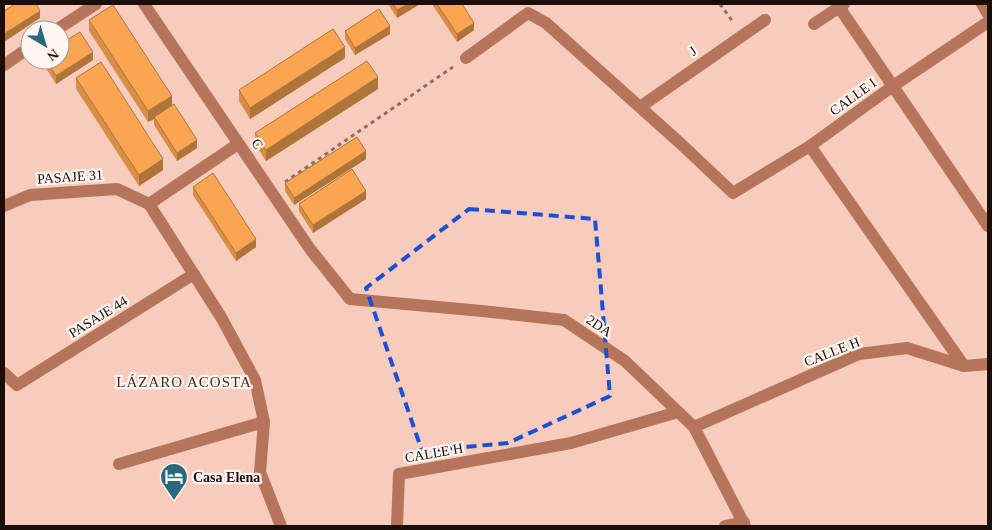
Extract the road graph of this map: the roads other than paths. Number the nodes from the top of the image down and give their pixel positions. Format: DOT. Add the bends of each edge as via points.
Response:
graph roads {
  1 [pos="96,4"];
  2 [pos="144,4"];
  3 [pos="982,4"];
  4 [pos="841,6"];
  5 [pos="988,14"];
  6 [pos="764,20"];
  7 [pos="70,21"];
  8 [pos="988,22"];
  9 [pos="814,24"];
  10 [pos="20,54"];
  11 [pos="466,58"];
  12 [pos="4,64"];
  13 [pos="893,86"];
  14 [pos="640,107"];
  15 [pos="238,144"];
  16 [pos="810,146"];
  17 [pos="149,204"];
  18 [pos="4,206"];
  19 [pos="988,226"];
  20 [pos="194,274"];
  21 [pos="350,299"];
  22 [pos="988,364"];
  23 [pos="964,366"];
  24 [pos="4,373"];
  25 [pos="678,412"];
  26 [pos="264,422"];
  27 [pos="694,427"];
  28 [pos="119,464"];
  29 [pos="745,524"];
  30 [pos="281,526"];
  31 [pos="397,526"];
  32 [pos="725,526"];
  1 -- 7 [label="street"];
  2 -- 15 [label="street, C"];
  3 -- 5 [label="street"];
  4 -- 9 [label="street"];
  4 -- 13 [label="street"];
  6 -- 14 [label="street, J"];
  8 -- 13 [label="street, CALLE I"];
  10 -- 12 [label="street"];
  11 -- 14 [label="street" via="528,13 546,23"];
  13 -- 16 [label="street, CALLE I"];
  13 -- 19 [label="street"];
  14 -- 16 [label="street, CALLE I" via="732,193"];
  15 -- 17 [label="street"];
  15 -- 21 [label="street, C" via="310,249"];
  16 -- 23 [label="street"];
  17 -- 18 [label="street, PASAJE 31" via="117,189 30,195"];
  17 -- 20 [label="street"];
  20 -- 24 [label="street, PASAJE 44" via="17,385"];
  20 -- 26 [label="street" via="255,380"];
  21 -- 25 [label="street, 2DA" via="564,320 625,361"];
  22 -- 23 [label="street, CALLE H"];
  23 -- 27 [label="street, CALLE H" via="907,348 859,354"];
  25 -- 27 [label="street, 2DA"];
  25 -- 31 [label="street, CALLE H" via="571,443 398,474"];
  26 -- 28 [label="street"];
  26 -- 30 [label="street" via="260,472"];
  27 -- 29 [label="street, 2DA"];
  29 -- 32 [label="street"];
}
